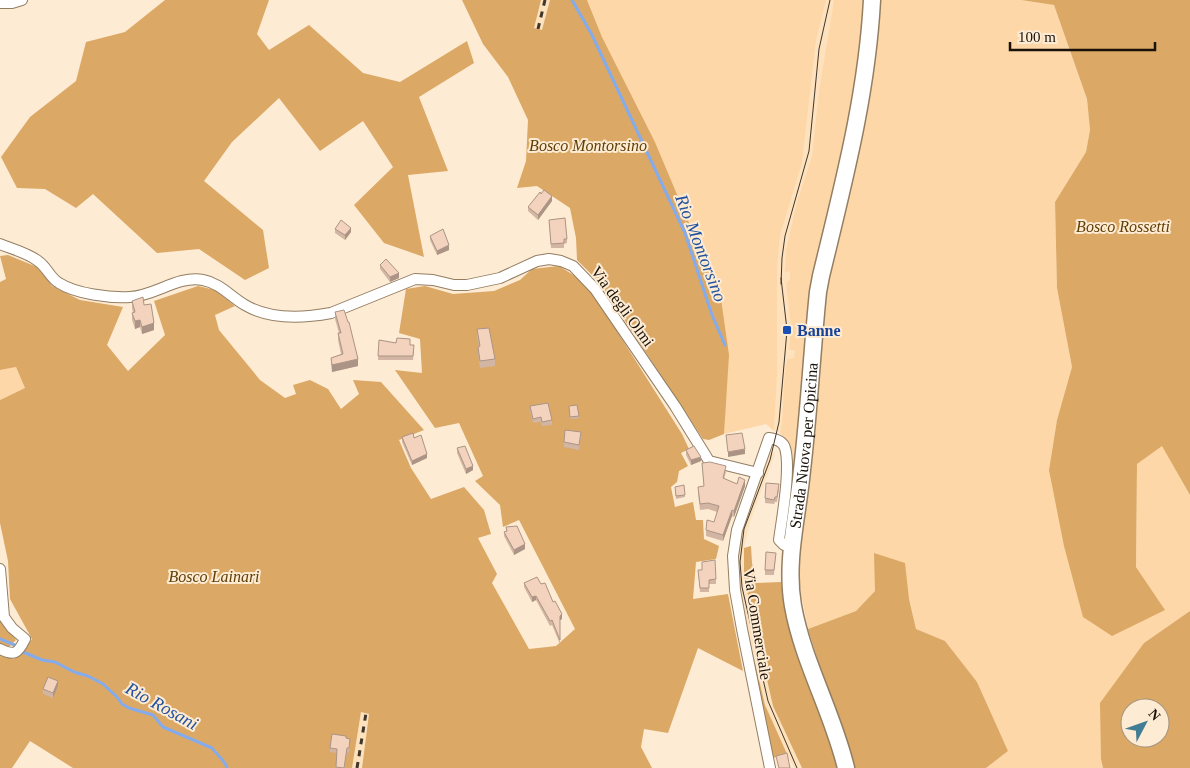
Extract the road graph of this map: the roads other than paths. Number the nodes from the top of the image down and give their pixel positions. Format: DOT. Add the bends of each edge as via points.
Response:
graph roads {
  1 [pos="22,0"];
  2 [pos="872,0"];
  3 [pos="0,2"];
  4 [pos="0,244"];
  5 [pos="758,473"];
  6 [pos="792,547"];
  7 [pos="0,569"];
  8 [pos="0,649"];
  9 [pos="770,768"];
  10 [pos="846,768"];
  1 -- 3 [label="street"];
  2 -- 6 [label="main road, Strada Nuova per Opicina" via="855,134 818,292 806,435"];
  4 -- 5 [label="street, Via degli Olmi" via="38,261 58,283 89,293 129,297 197,279 215,283 257,310 291,316 331,313 415,279 454,285 478,283 500,278 537,261 560,261 573,266 595,289 679,411 709,461"];
  5 -- 6 [label="street, Via Commerciale" via="769,438 782,443 787,461 779,540 784,546"];
  5 -- 9 [label="street, Via Commerciale" via="737,530 733,567"];
  6 -- 10 [label="main road, Strada Nuova per Opicina" via="791,589 797,624"];
  7 -- 8 [label="street" via="4,617 25,639 14,653"];
}
